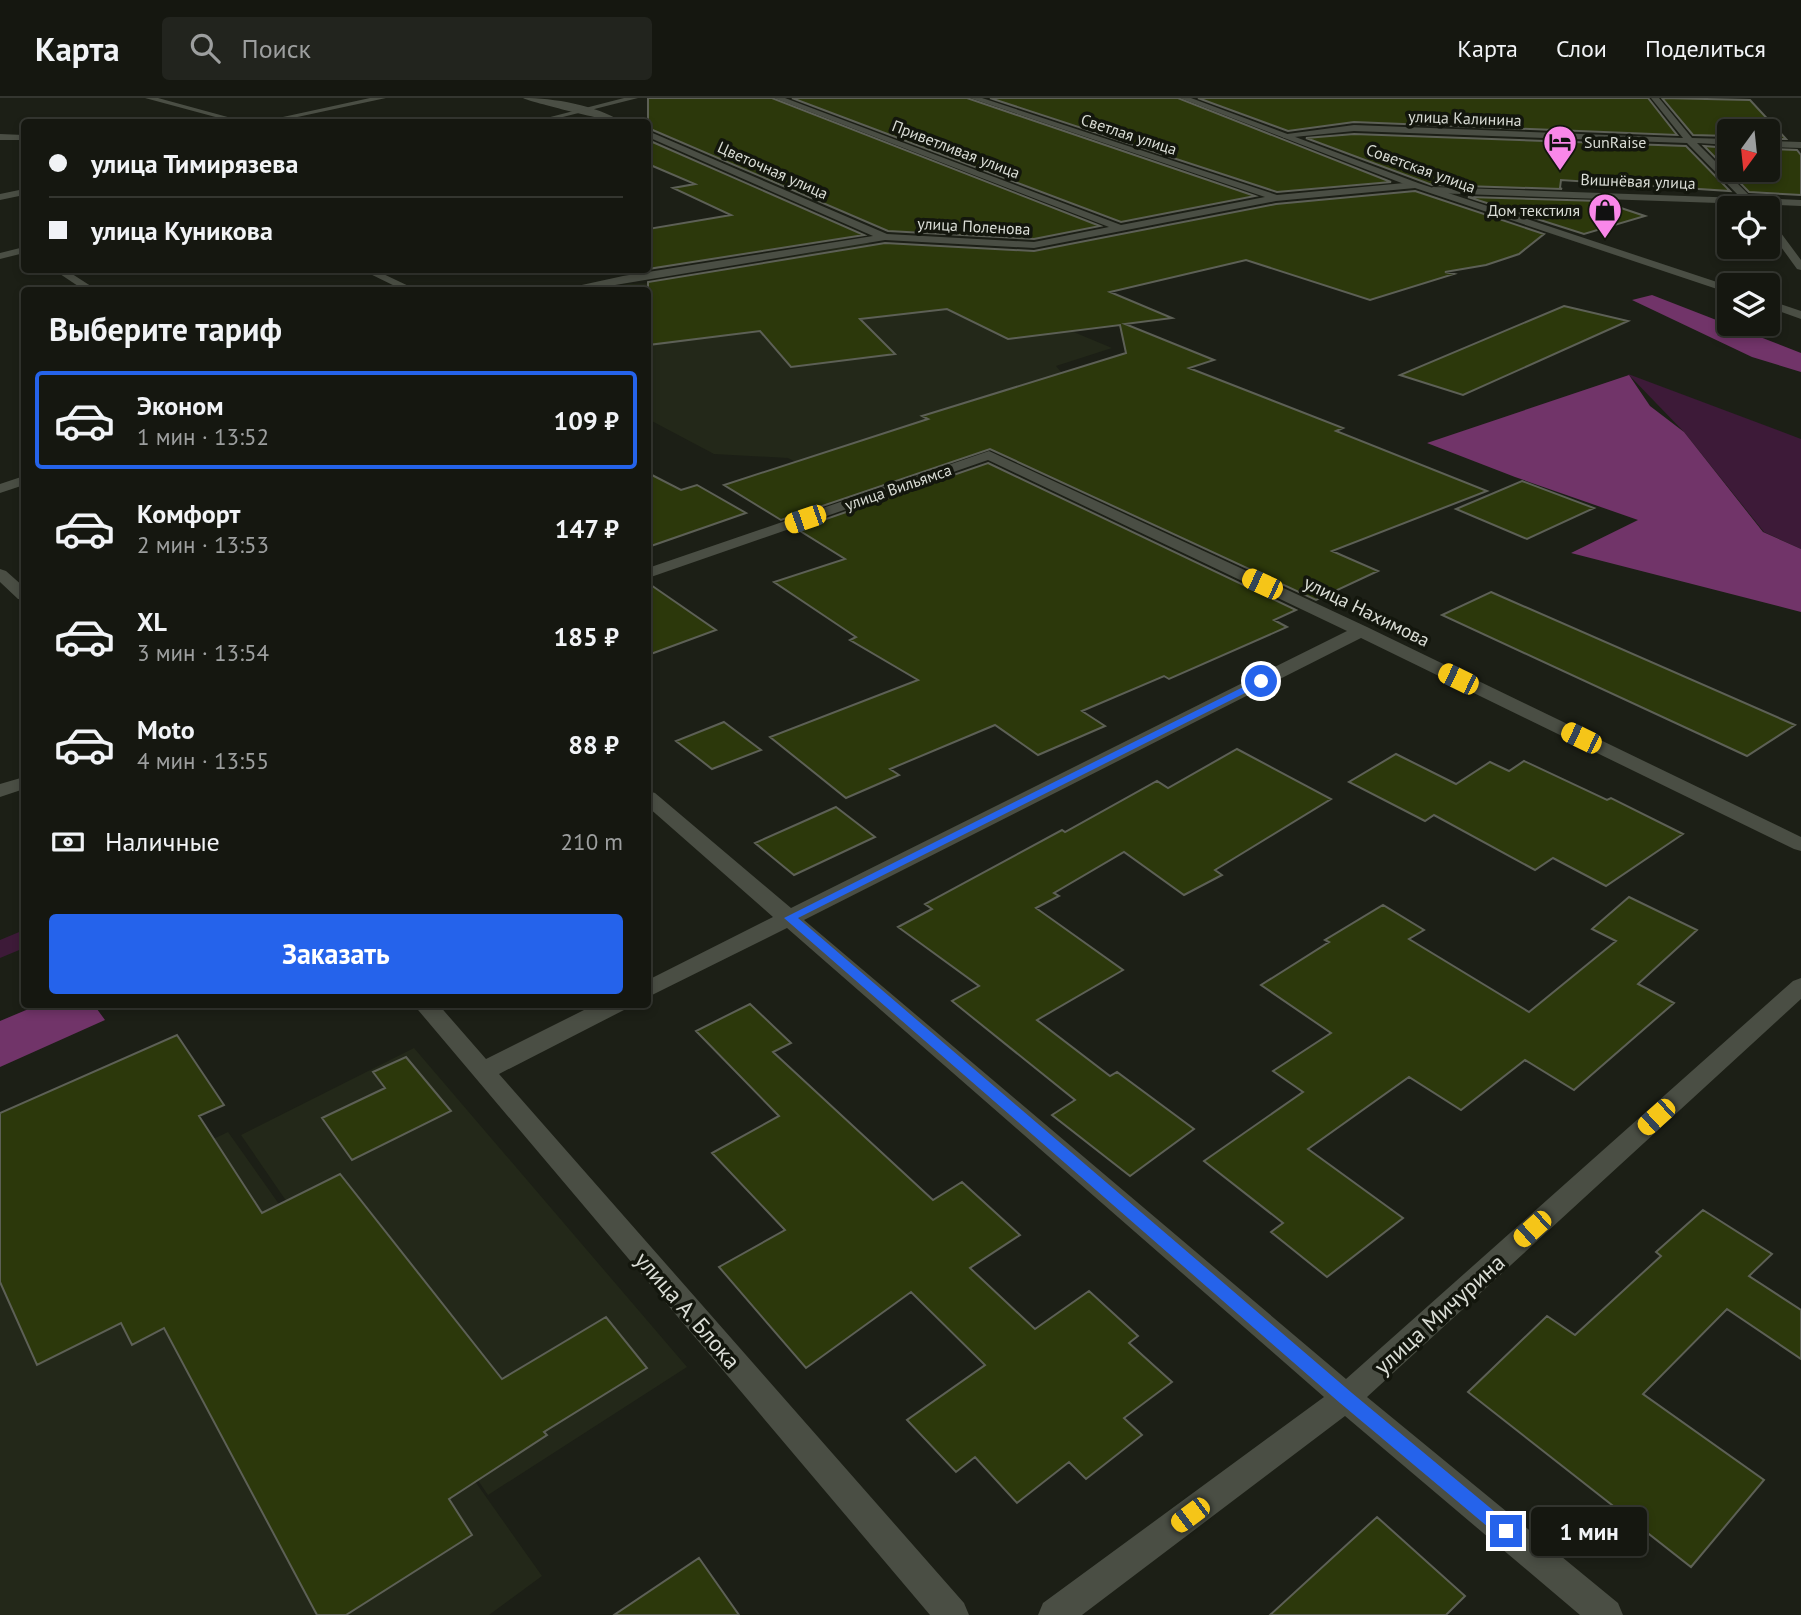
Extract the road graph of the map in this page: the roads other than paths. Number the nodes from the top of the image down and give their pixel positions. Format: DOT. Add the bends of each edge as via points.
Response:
graph roads {
  1 [pos="150,98"];
  2 [pos="383,98"];
  3 [pos="527,98"];
  4 [pos="634,98"];
  5 [pos="778,98"];
  6 [pos="974,98"];
  7 [pos="1184,98"];
  8 [pos="1655,98"];
  9 [pos="585,110"];
  10 [pos="230,119"];
  11 [pos="279,119"];
  12 [pos="548,119"];
  13 [pos="610,119"];
  14 [pos="651,135"];
  15 [pos="1284,135"];
  16 [pos="0,137"];
  17 [pos="21,138"];
  18 [pos="1690,141"];
  19 [pos="1717,142"];
  20 [pos="1780,144"];
  21 [pos="1801,145"];
  22 [pos="1415,185"];
  23 [pos="1433,190"];
  24 [pos="21,193"];
  25 [pos="1745,196"];
  26 [pos="0,197"];
  27 [pos="1276,198"];
  28 [pos="1717,202"];
  29 [pos="1780,203"];
  30 [pos="1801,203"];
  31 [pos="1122,229"];
  32 [pos="885,237"];
  33 [pos="1780,239"];
  34 [pos="21,251"];
  35 [pos="0,256"];
  36 [pos="1801,267"];
  37 [pos="64,273"];
  38 [pos="374,273"];
  39 [pos="614,273"];
  40 [pos="623,279"];
  41 [pos="1717,286"];
  42 [pos="87,287"];
  43 [pos="404,287"];
  44 [pos="586,287"];
  45 [pos="1780,307"];
  46 [pos="1801,314"];
  47 [pos="989,455"];
  48 [pos="21,481"];
  49 [pos="0,489"];
  50 [pos="651,572"];
  51 [pos="1,577"];
  52 [pos="21,593"];
  53 [pos="1361,631"];
  54 [pos="21,784"];
  55 [pos="0,791"];
  56 [pos="651,800"];
  57 [pos="1801,845"];
  58 [pos="790,918"];
  59 [pos="1801,986"];
  60 [pos="651,988"];
  61 [pos="427,1008"];
  62 [pos="608,1008"];
  63 [pos="482,1072"];
  64 [pos="1346,1398"];
  65 [pos="952,1615"];
  66 [pos="1055,1615"];
  67 [pos="1605,1615"];
  1 -- 10 [label="street"];
  2 -- 11 [label="street"];
  3 -- 9 [label="street"];
  4 -- 9 [label="street"];
  5 -- 31 [label="street, Приветливая улица"];
  6 -- 27 [label="street, Светлая улица"];
  7 -- 15 [label="street, Советская улица"];
  8 -- 18 [label="street"];
  9 -- 12 [label="street"];
  9 -- 13 [label="street"];
  14 -- 32 [label="street, Цветочная улица"];
  15 -- 18 [label="street, улица Калинина" via="1354,128"];
  15 -- 22 [label="street, Советская улица"];
  16 -- 17 [label="street"];
  18 -- 19 [label="street, улица Калинина"];
  18 -- 25 [label="street"];
  20 -- 21 [label="street"];
  22 -- 23 [label="street, Советская улица"];
  22 -- 27 [label="street, улица Поленова"];
  23 -- 28 [label="street, Вишнёвая улица"];
  23 -- 41 [label="street, Советская улица"];
  24 -- 26 [label="street"];
  27 -- 31 [label="street, улица Поленова"];
  29 -- 30 [label="street, Вишнёвая улица"];
  31 -- 32 [label="street, улица Поленова" via="1034,246"];
  32 -- 40 [label="street, улица Поленова"];
  33 -- 36 [label="street"];
  34 -- 35 [label="street"];
  37 -- 42 [label="street"];
  38 -- 43 [label="street"];
  39 -- 40 [label="street"];
  40 -- 44 [label="street, улица Поленова"];
  45 -- 46 [label="street"];
  47 -- 50 [label="street, улица Вильямса"];
  47 -- 53 [label="street, улица Нахимова"];
  48 -- 49 [label="street"];
  51 -- 52 [label="street"];
  53 -- 57 [label="street, улица Нахимова"];
  53 -- 58 [label="street"];
  54 -- 55 [label="street"];
  56 -- 58 [label="street"];
  58 -- 60 [label="street"];
  58 -- 64 [label="street"];
  59 -- 64 [label="street, улица Мичурина"];
  61 -- 63 [label="street, улица А. Блока"];
  62 -- 63 [label="street"];
  63 -- 65 [label="street, улица А. Блока"];
  64 -- 66 [label="street, улица Мичурина"];
  64 -- 67 [label="street"];
}
